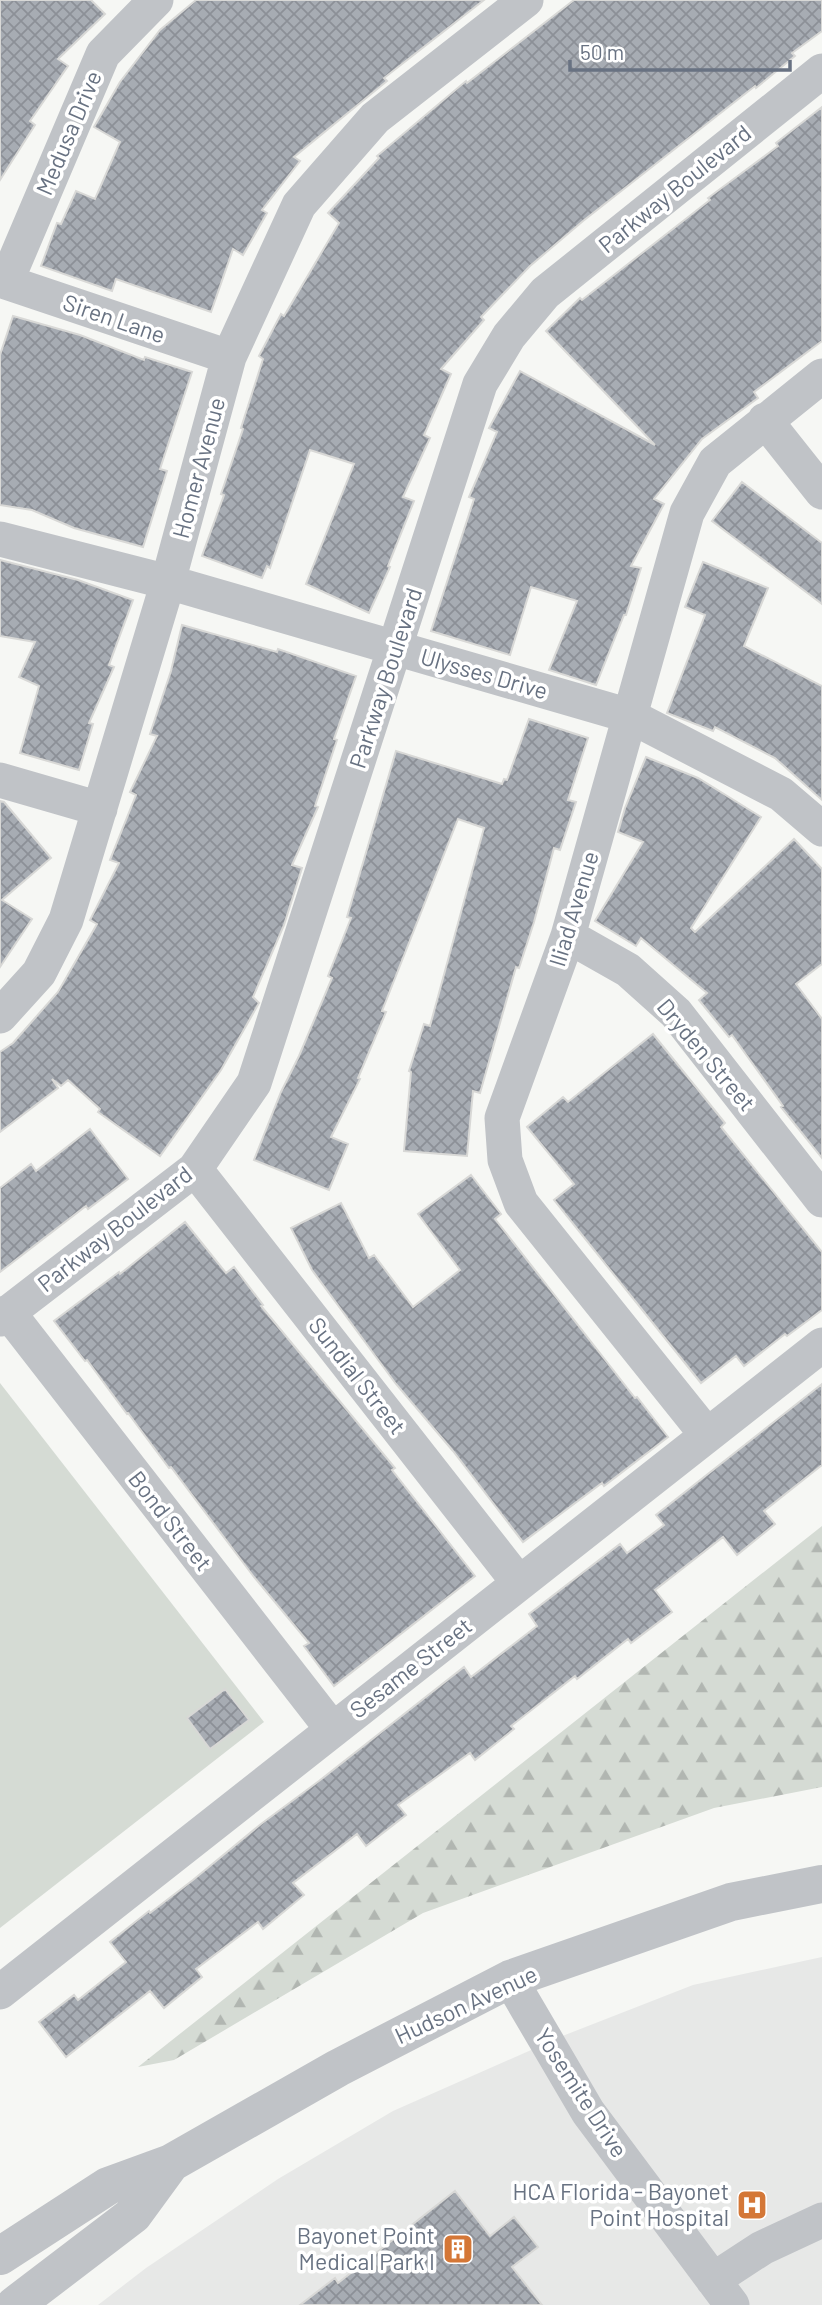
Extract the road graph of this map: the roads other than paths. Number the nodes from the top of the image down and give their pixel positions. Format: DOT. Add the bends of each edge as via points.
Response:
graph roads {
  1 [pos="156,0"];
  2 [pos="526,0"];
  3 [pos="822,71"];
  4 [pos="3,281"];
  5 [pos="229,357"];
  6 [pos="822,376"];
  7 [pos="765,420"];
  8 [pos="822,492"];
  9 [pos="0,539"];
  10 [pos="168,582"];
  11 [pos="396,648"];
  12 [pos="630,716"];
  13 [pos="0,780"];
  14 [pos="100,809"];
  15 [pos="822,829"];
  16 [pos="568,936"];
  17 [pos="0,1016"];
  18 [pos="195,1169"];
  19 [pos="822,1199"];
  20 [pos="4,1315"];
  21 [pos="822,1345"];
  22 [pos="707,1435"];
  23 [pos="519,1583"];
  24 [pos="332,1730"];
  25 [pos="822,1884"];
  26 [pos="510,1979"];
  27 [pos="0,1992"];
  28 [pos="171,2163"];
  29 [pos="822,2220"];
  30 [pos="0,2256"];
  31 [pos="723,2292"];
  32 [pos="15,2305"];
  1 -- 4 [label="street, Medusa Drive" via="103,54"];
  2 -- 5 [label="street, Homer Avenue" via="375,118 299,205"];
  3 -- 11 [label="street, Parkway Boulevard" via="545,293 509,336 480,384"];
  4 -- 5 [label="street, Siren Lane"];
  5 -- 10 [label="street, Homer Avenue"];
  6 -- 7 [label="street, Iliad Avenue"];
  7 -- 8 [label="street"];
  7 -- 12 [label="street, Iliad Avenue" via="715,462 687,513"];
  9 -- 10 [label="street, Ulysses Drive"];
  10 -- 11 [label="street, Ulysses Drive"];
  10 -- 14 [label="street, Homer Avenue"];
  11 -- 12 [label="street, Ulysses Drive"];
  11 -- 18 [label="street, Parkway Boulevard" via="254,1083"];
  12 -- 15 [label="street, Ulysses Drive" via="781,794"];
  12 -- 16 [label="street, Iliad Avenue"];
  13 -- 14 [label="street"];
  14 -- 17 [label="street, Homer Avenue" via="66,920 39,973"];
  16 -- 19 [label="street, Dryden Street" via="628,970 676,1013"];
  16 -- 22 [label="street, Iliad Avenue" via="502,1118 505,1160 521,1203"];
  18 -- 20 [label="street, Parkway Boulevard"];
  18 -- 23 [label="street, Sundial Street"];
  20 -- 24 [label="street, Bond Street"];
  21 -- 22 [label="street, Sesame Street"];
  22 -- 23 [label="street, Sesame Street"];
  23 -- 24 [label="street, Sesame Street"];
  24 -- 27 [label="street, Sesame Street"];
  25 -- 26 [label="street, Hudson Avenue" via="732,1902"];
  26 -- 28 [label="street, Hudson Avenue" via="338,2068"];
  26 -- 31 [label="street, Yosemite Drive" via="588,2112"];
  28 -- 30 [label="street, Hudson Avenue" via="108,2186"];
  28 -- 32 [label="street, Hudson Avenue" via="133,2215"];
  29 -- 31 [label="street" via="762,2248"];
}
